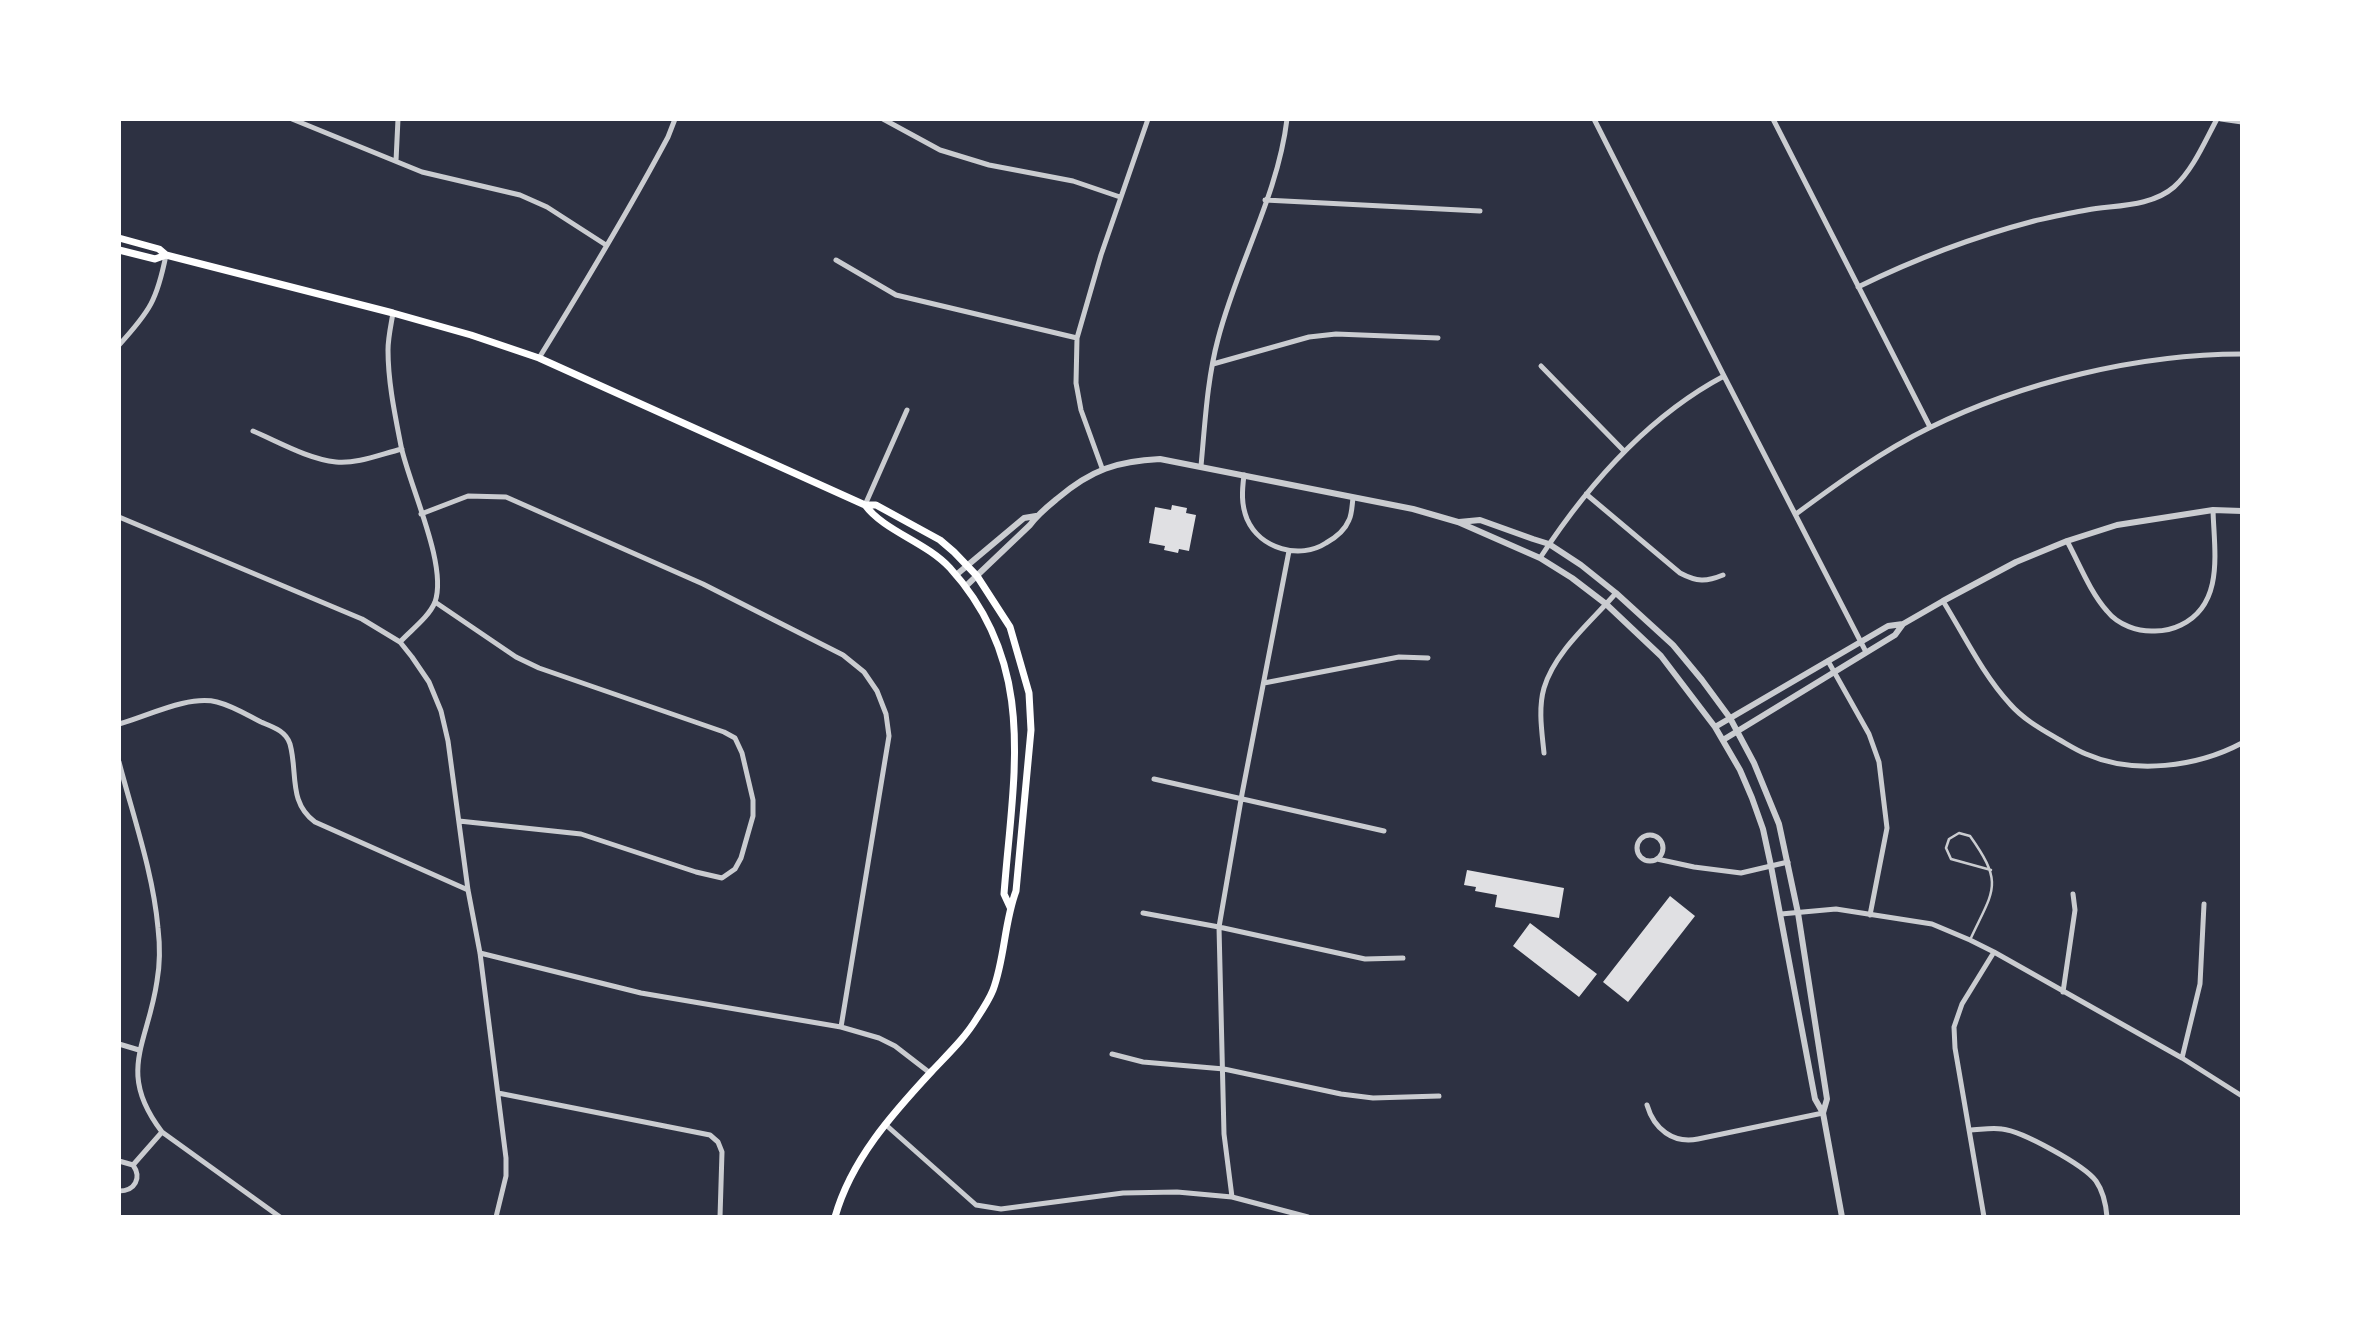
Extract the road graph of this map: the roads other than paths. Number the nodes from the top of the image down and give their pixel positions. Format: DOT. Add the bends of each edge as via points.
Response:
graph roads {
  1 [pos="292,119"];
  2 [pos="398,119"];
  3 [pos="665,119"];
  4 [pos="883,119"];
  5 [pos="1148,119"];
  6 [pos="1287,119"];
  7 [pos="1594,119"];
  8 [pos="1773,119"];
  9 [pos="2219,119"];
  10 [pos="674,122"];
  11 [pos="2242,122"];
  12 [pos="396,161"];
  13 [pos="1120,197"];
  14 [pos="1265,200"];
  15 [pos="1480,211"];
  16 [pos="119,238"];
  17 [pos="606,245"];
  18 [pos="119,250"];
  19 [pos="166,255"];
  20 [pos="836,260"];
  21 [pos="1858,286"];
  22 [pos="393,313"];
  23 [pos="1077,338"];
  24 [pos="1438,338"];
  25 [pos="120,342"];
  26 [pos="2242,354"];
  27 [pos="539,358"];
  28 [pos="1213,364"];
  29 [pos="1541,366"];
  30 [pos="1724,376"];
  31 [pos="907,410"];
  32 [pos="1930,427"];
  33 [pos="253,431"];
  34 [pos="402,449"];
  35 [pos="1625,451"];
  36 [pos="1201,466"];
  37 [pos="1102,468"];
  38 [pos="1244,475"];
  39 [pos="1586,494"];
  40 [pos="1353,498"];
  41 [pos="865,505"];
  42 [pos="2213,510"];
  43 [pos="2242,511"];
  44 [pos="422,513"];
  45 [pos="1796,514"];
  46 [pos="1036,516"];
  47 [pos="119,517"];
  48 [pos="1458,522"];
  49 [pos="2067,541"];
  50 [pos="1549,544"];
  51 [pos="1289,551"];
  52 [pos="1540,558"];
  53 [pos="967,565"];
  54 [pos="956,575"];
  55 [pos="1723,575"];
  56 [pos="977,576"];
  57 [pos="966,586"];
  58 [pos="1616,593"];
  59 [pos="1942,601"];
  60 [pos="435,602"];
  61 [pos="1606,604"];
  62 [pos="1903,624"];
  63 [pos="400,642"];
  64 [pos="1861,642"];
  65 [pos="1866,652"];
  66 [pos="1428,658"];
  67 [pos="1828,661"];
  68 [pos="1834,672"];
  69 [pos="1264,683"];
  70 [pos="1730,718"];
  71 [pos="119,724"];
  72 [pos="1715,727"];
  73 [pos="1738,731"];
  74 [pos="1723,740"];
  75 [pos="2242,743"];
  76 [pos="1544,753"];
  77 [pos="119,762"];
  78 [pos="1154,779"];
  79 [pos="1242,798"];
  80 [pos="459,821"];
  81 [pos="1384,831"];
  82 [pos="1657,859"];
  83 [pos="1788,862"];
  84 [pos="1771,866"];
  85 [pos="1991,870"];
  86 [pos="468,890"];
  87 [pos="2073,894"];
  88 [pos="2204,904"];
  89 [pos="1010,908"];
  90 [pos="1143,913"];
  91 [pos="1798,913"];
  92 [pos="1781,914"];
  93 [pos="1870,915"];
  94 [pos="1219,927"];
  95 [pos="1970,940"];
  96 [pos="1994,952"];
  97 [pos="480,953"];
  98 [pos="1403,958"];
  99 [pos="2063,992"];
  100 [pos="841,1027"];
  101 [pos="119,1044"];
  102 [pos="139,1050"];
  103 [pos="1112,1054"];
  104 [pos="2182,1058"];
  105 [pos="1224,1069"];
  106 [pos="930,1073"];
  107 [pos="498,1093"];
  108 [pos="1439,1096"];
  109 [pos="2242,1096"];
  110 [pos="1647,1105"];
  111 [pos="1823,1113"];
  112 [pos="886,1125"];
  113 [pos="1969,1130"];
  114 [pos="163,1132"];
  115 [pos="119,1161"];
  116 [pos="132,1165"];
  117 [pos="119,1191"];
  118 [pos="1232,1197"];
  119 [pos="280,1217"];
  120 [pos="497,1217"];
  121 [pos="720,1217"];
  122 [pos="835,1217"];
  123 [pos="1308,1217"];
  124 [pos="1842,1217"];
  125 [pos="1984,1217"];
  126 [pos="2107,1217"];
  1 -- 12 [label="street"];
  2 -- 12 [label="street"];
  3 -- 10 [label="street"];
  4 -- 13 [label="street" via="940,150 1073,181"];
  5 -- 13 [label="street"];
  6 -- 14 [label="street"];
  7 -- 30 [label="street"];
  8 -- 21 [label="street"];
  9 -- 11 [label="street"];
  9 -- 21 [label="street" via="2186,174 2158,197 1994,233"];
  10 -- 17 [label="street"];
  12 -- 17 [label="street" via="422,172 520,195"];
  13 -- 23 [label="street"];
  14 -- 15 [label="street"];
  14 -- 28 [label="street"];
  16 -- 19 [label="main road"];
  17 -- 27 [label="street"];
  18 -- 19 [label="main road" via="155,259"];
  19 -- 22 [label="main road"];
  19 -- 25 [label="street" via="152,305"];
  20 -- 23 [label="street" via="896,295"];
  21 -- 32 [label="street"];
  22 -- 27 [label="main road"];
  22 -- 34 [label="street" via="388,349"];
  23 -- 37 [label="street" via="1081,410"];
  24 -- 28 [label="street" via="1309,337"];
  26 -- 32 [label="street" via="2145,361 2071,376"];
  27 -- 41 [label="main road"];
  28 -- 36 [label="street"];
  29 -- 35 [label="street"];
  30 -- 35 [label="street" via="1684,400"];
  30 -- 45 [label="street"];
  31 -- 41 [label="street"];
  32 -- 45 [label="street" via="1886,451"];
  33 -- 34 [label="street" via="336,462"];
  34 -- 44 [label="street"];
  35 -- 39 [label="street"];
  36 -- 37 [label="street" via="1160,459 1130,460"];
  36 -- 38 [label="street"];
  37 -- 46 [label="street"];
  38 -- 40 [label="street"];
  38 -- 51 [label="street" via="1242,500 1248,522 1273,546"];
  39 -- 50 [label="street"];
  39 -- 55 [label="street" via="1680,573 1695,581"];
  40 -- 48 [label="street"];
  40 -- 51 [label="street" via="1350,520 1337,536 1316,550"];
  41 -- 53 [label="main road" via="876,505 940,540"];
  41 -- 54 [label="main road" via="872,515 932,550"];
  42 -- 43 [label="street"];
  42 -- 49 [label="street" via="2117,525"];
  42 -- 49 [label="street" via="2215,573 2211,593 2203,609 2173,629 2137,630 2107,612"];
  44 -- 60 [label="street" via="436,569"];
  44 -- 100 [label="street" via="468,496 506,496 703,584 843,655 864,672 886,714 888,736"];
  45 -- 64 [label="street"];
  46 -- 53 [label="street" via="1024,518"];
  46 -- 56 [label="street"];
  47 -- 63 [label="street" via="362,620"];
  48 -- 50 [label="street" via="1480,520"];
  48 -- 52 [label="street"];
  49 -- 59 [label="street"];
  50 -- 52 [label="street"];
  50 -- 58 [label="street"];
  51 -- 69 [label="street"];
  52 -- 61 [label="street"];
  53 -- 54 [label="street"];
  53 -- 56 [label="main road"];
  54 -- 57 [label="main road"];
  56 -- 57 [label="street"];
  56 -- 89 [label="main road" via="1010,627 1029,693 1029,756 1016,891"];
  57 -- 89 [label="main road" via="996,637 1011,684 1013,775 1004,894"];
  58 -- 61 [label="street"];
  58 -- 70 [label="street" via="1673,645"];
  59 -- 62 [label="street"];
  59 -- 75 [label="street" via="2011,706 2037,727 2087,755 2158,766 2195,762"];
  60 -- 63 [label="street"];
  60 -- 80 [label="street" via="539,668 735,738 743,753 753,800 741,858 722,878 580,834"];
  61 -- 72 [label="street" via="1661,656"];
  61 -- 76 [label="street" via="1550,673 1542,702"];
  62 -- 64 [label="street" via="1888,626"];
  62 -- 65 [label="street" via="1895,635"];
  63 -- 80 [label="street" via="429,682 441,710"];
  64 -- 65 [label="street"];
  64 -- 67 [label="street"];
  65 -- 68 [label="street"];
  66 -- 69 [label="street" via="1399,657"];
  67 -- 68 [label="street"];
  67 -- 70 [label="street"];
  68 -- 73 [label="street"];
  68 -- 93 [label="street" via="1869,734 1883,789 1887,828"];
  69 -- 79 [label="street"];
  70 -- 72 [label="street"];
  70 -- 73 [label="street"];
  71 -- 86 [label="street" via="196,701 234,709 284,733 300,806 315,822"];
  72 -- 74 [label="street"];
  73 -- 74 [label="street"];
  73 -- 83 [label="street" via="1779,824"];
  74 -- 84 [label="street" via="1752,798"];
  77 -- 102 [label="street" via="159,930 157,981"];
  78 -- 79 [label="street"];
  79 -- 81 [label="street"];
  79 -- 94 [label="street"];
  80 -- 86 [label="street"];
  82 -- 82 [label="street" via="1645,860 1639,855 1637,846 1645,836 1658,837 1663,844"];
  82 -- 84 [label="street" via="1741,873"];
  83 -- 84 [label="street"];
  83 -- 91 [label="street"];
  84 -- 92 [label="street"];
  85 -- 85 [label="lane" via="1970,836 1959,833 1949,839 1946,848 1951,859"];
  85 -- 95 [label="lane" via="1993,888"];
  86 -- 97 [label="street"];
  87 -- 99 [label="street" via="2075,909"];
  88 -- 104 [label="street" via="2200,984"];
  89 -- 106 [label="main road" via="992,992 975,1021"];
  90 -- 94 [label="street"];
  91 -- 92 [label="street"];
  91 -- 93 [label="street" via="1836,909"];
  91 -- 111 [label="street" via="1827,1099"];
  92 -- 111 [label="street" via="1815,1100"];
  93 -- 95 [label="street" via="1932,924"];
  94 -- 98 [label="street" via="1365,959"];
  94 -- 105 [label="street"];
  95 -- 96 [label="street"];
  96 -- 99 [label="street"];
  96 -- 113 [label="street" via="1962,1004 1954,1027"];
  97 -- 100 [label="street" via="641,993"];
  97 -- 107 [label="street"];
  99 -- 104 [label="street"];
  100 -- 106 [label="street" via="895,1046"];
  101 -- 102 [label="street"];
  102 -- 114 [label="street" via="136,1073 141,1097"];
  103 -- 105 [label="street" via="1143,1062"];
  104 -- 109 [label="street"];
  105 -- 108 [label="street" via="1341,1094"];
  105 -- 118 [label="street" via="1224,1134"];
  106 -- 112 [label="main road"];
  107 -- 120 [label="street" via="506,1176"];
  107 -- 121 [label="street" via="710,1135 722,1152"];
  110 -- 111 [label="street" via="1661,1130 1685,1140"];
  111 -- 124 [label="street"];
  112 -- 118 [label="street" via="976,1205 1001,1209 1123,1193"];
  112 -- 122 [label="main road" via="855,1166"];
  113 -- 125 [label="street"];
  113 -- 126 [label="street" via="2016,1132 2086,1170 2097,1183"];
  114 -- 116 [label="street"];
  114 -- 119 [label="street"];
  115 -- 116 [label="street"];
  116 -- 117 [label="street" via="137,1174 135,1184"];
  118 -- 123 [label="street"];
}
